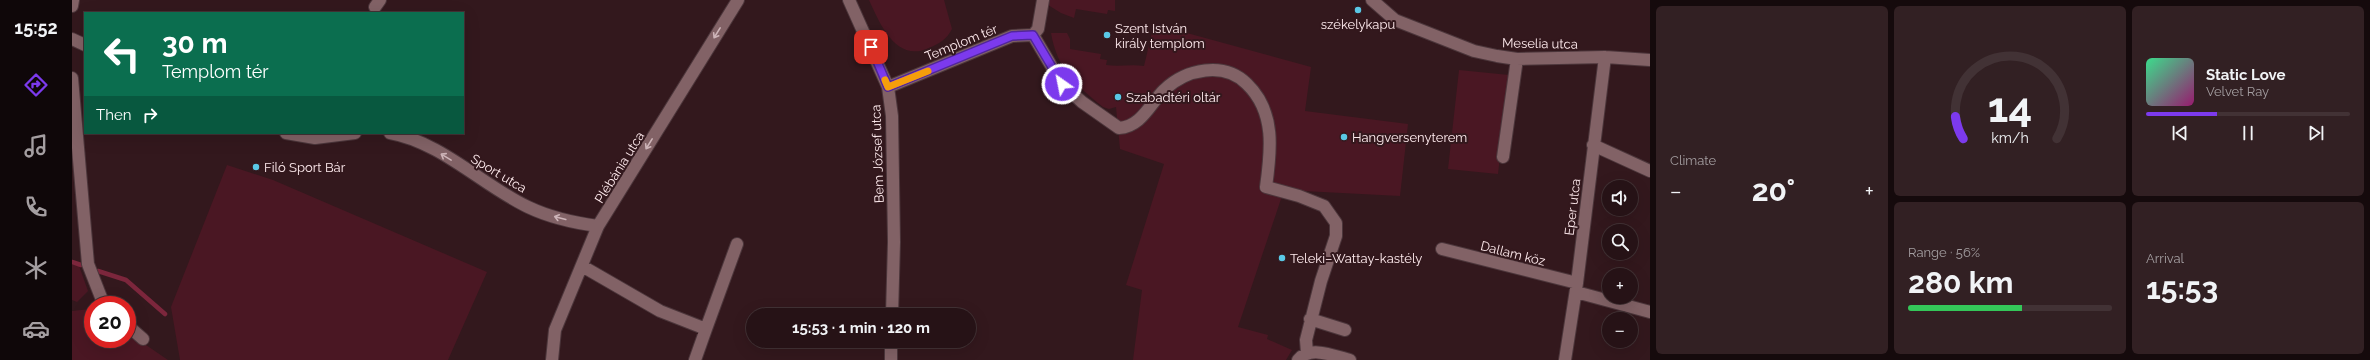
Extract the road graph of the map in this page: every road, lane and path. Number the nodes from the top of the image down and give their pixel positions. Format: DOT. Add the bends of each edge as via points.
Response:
graph roads {
  1 [pos="73,0"];
  2 [pos="738,0"];
  3 [pos="849,0"];
  4 [pos="1043,0"];
  5 [pos="1372,0"];
  6 [pos="72,6"];
  7 [pos="1033,35"];
  8 [pos="72,39"];
  9 [pos="84,45"];
  10 [pos="1605,57"];
  11 [pos="1516,59"];
  12 [pos="1650,60"];
  13 [pos="72,78"];
  14 [pos="888,87"];
  15 [pos="292,134"];
  16 [pos="348,134"];
  17 [pos="393,134"];
  18 [pos="1593,145"];
  19 [pos="1503,157"];
  20 [pos="1650,171"];
  21 [pos="598,226"];
  22 [pos="737,244"];
  23 [pos="1442,249"];
  24 [pos="582,266"];
  25 [pos="1576,288"];
  26 [pos="100,296"];
  27 [pos="892,308"];
  28 [pos="1650,312"];
  29 [pos="1310,320"];
  30 [pos="706,329"];
  31 [pos="1345,330"];
  32 [pos="136,333"];
  33 [pos="143,339"];
  34 [pos="891,348"];
  35 [pos="1302,356"];
  36 [pos="552,360"];
  37 [pos="695,360"];
  38 [pos="891,360"];
  39 [pos="1350,360"];
  40 [pos="1565,360"];
  1 -- 6 [label="street"];
  2 -- 21 [label="street, Plébánia utca, one-way"];
  3 -- 14 [label="street, Bem József utca"];
  4 -- 7 [label="street" via="1038,30"];
  5 -- 11 [label="street, Meselia utca" via="1394,20 1474,51"];
  7 -- 14 [label="street, Templom tér" via="1012,36"];
  7 -- 29 [label="street" via="1062,84 1082,102 1119,128 1127,128 1137,122 1165,89 1182,78 1202,70 1218,69 1231,72 1254,91 1267,117 1271,141 1266,187 1324,206 1336,222 1336,236"];
  8 -- 9 [label="street"];
  10 -- 11 [label="street, Meselia utca"];
  10 -- 12 [label="street, Meselia utca"];
  10 -- 18 [label="street, Eper utca"];
  11 -- 19 [label="street"];
  13 -- 26 [label="street" via="88,264"];
  14 -- 27 [label="street, Bem József utca" via="893,145"];
  15 -- 16 [label="street" via="315,138"];
  21 -- 17 [label="street, Sport utca, one-way" via="545,214 527,206 438,153"];
  18 -- 20 [label="street"];
  18 -- 25 [label="street, Eper utca"];
  21 -- 24 [label="street, Plébánia utca"];
  22 -- 30 [label="street"];
  23 -- 25 [label="street, Dallam köz"];
  24 -- 30 [label="street" via="660,311"];
  24 -- 36 [label="street, Plébánia utca" via="555,330"];
  25 -- 28 [label="street, Dallam köz"];
  25 -- 40 [label="street, Eper utca"];
  29 -- 31 [label="street"];
  29 -- 35 [label="street"];
  30 -- 37 [label="street"];
  32 -- 33 [label="street"];
  34 -- 38 [label="street"];
  35 -- 39 [label="street" via="1319,353"];
}
